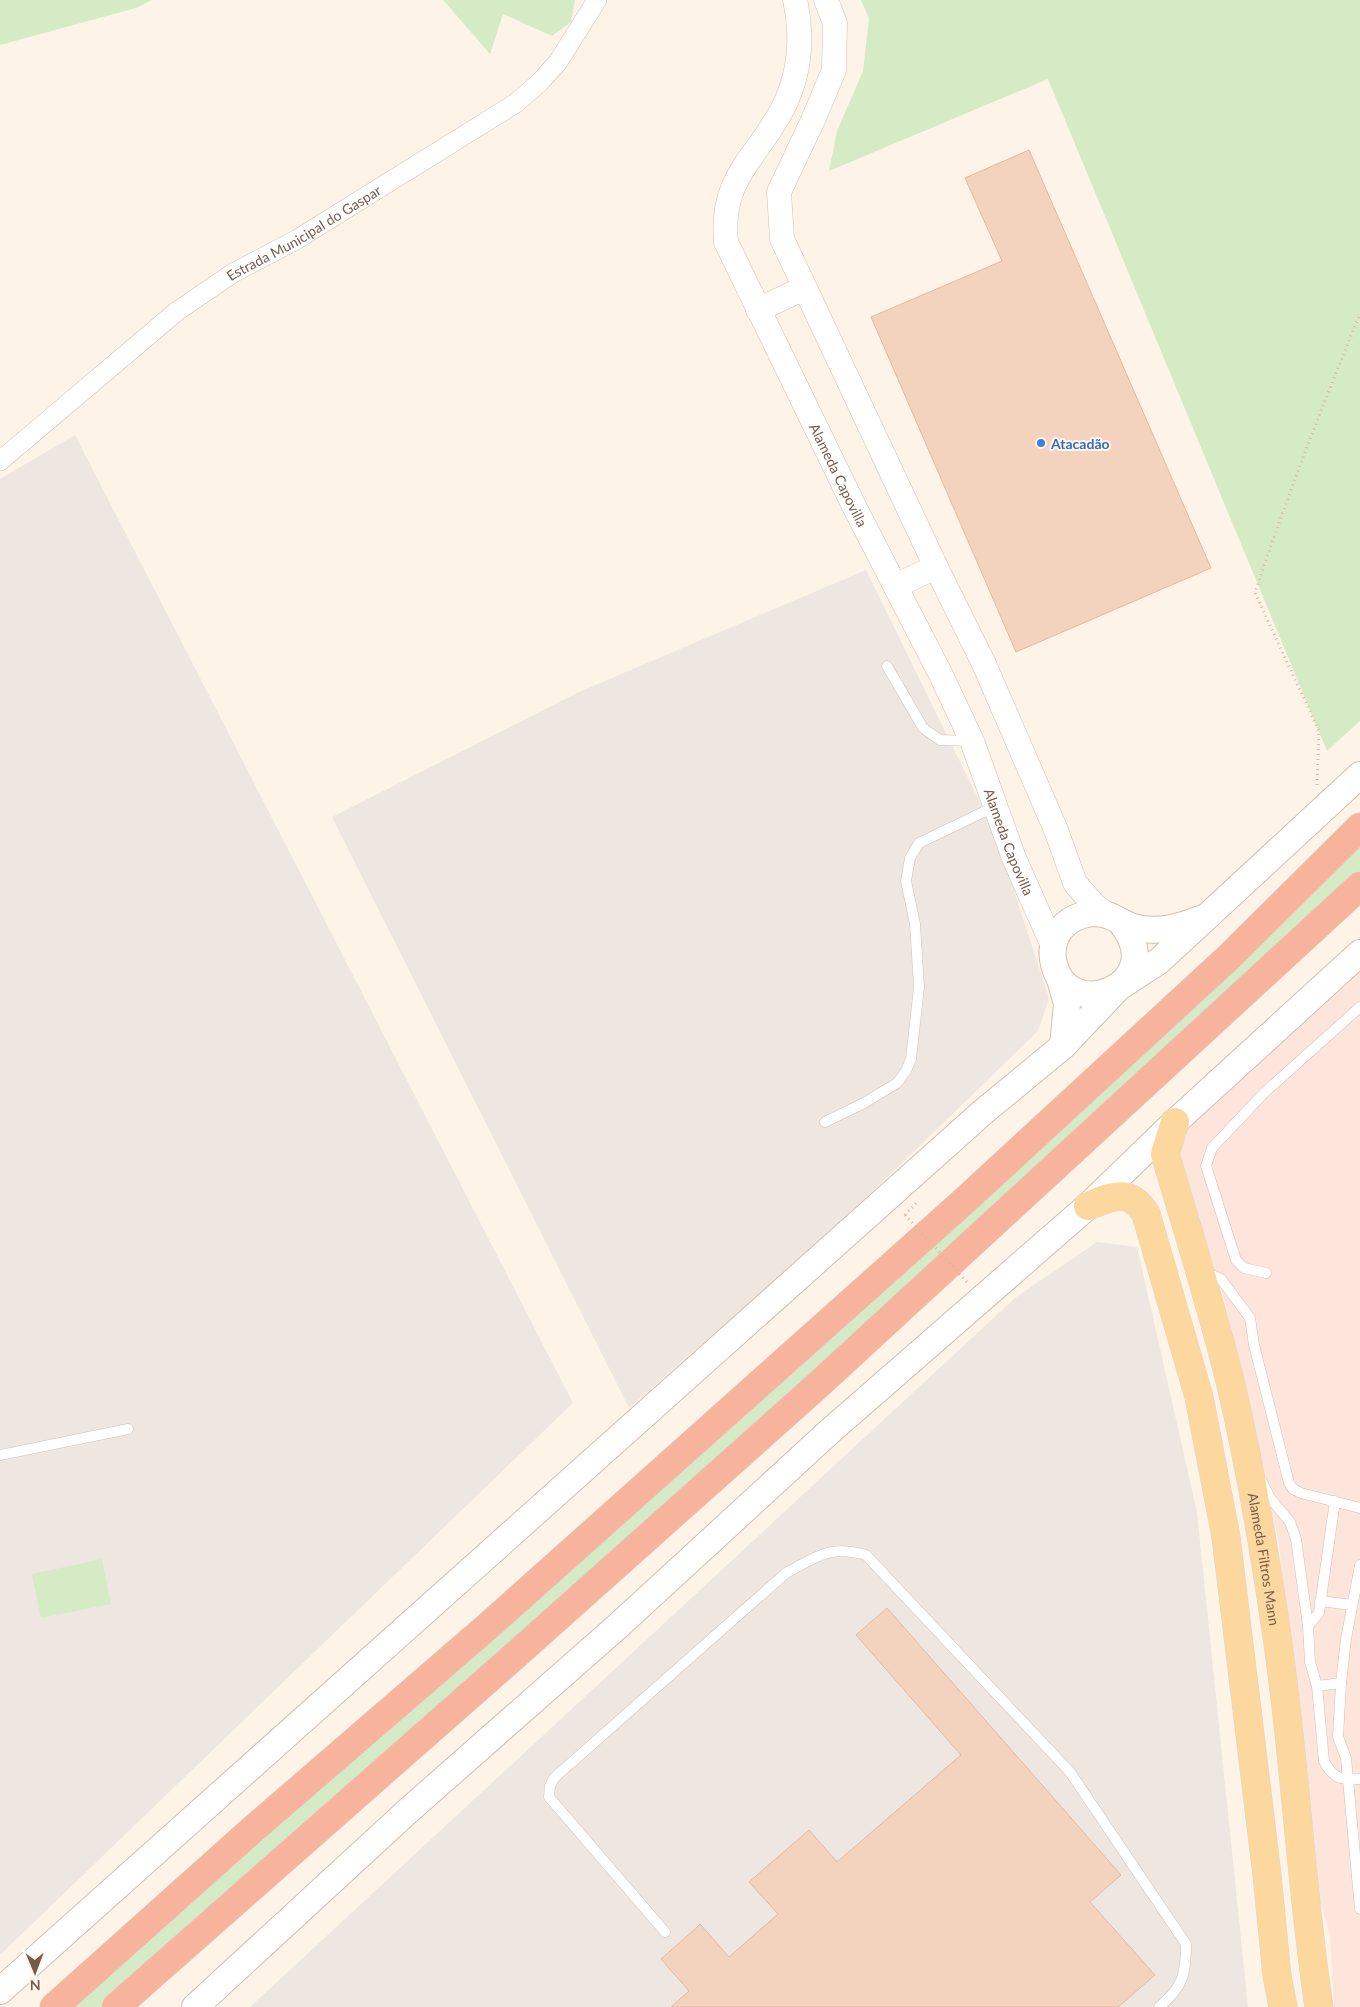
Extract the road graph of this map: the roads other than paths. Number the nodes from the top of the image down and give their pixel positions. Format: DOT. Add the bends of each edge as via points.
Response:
graph roads {
  1 [pos="597,0"];
  2 [pos="795,0"];
  3 [pos="826,0"];
  4 [pos="804,288"];
  5 [pos="758,310"];
  6 [pos="0,461"];
  7 [pos="936,567"];
  8 [pos="895,586"];
  9 [pos="887,666"];
  10 [pos="972,741"];
  11 [pos="1360,774"];
  12 [pos="996,806"];
  13 [pos="1360,827"];
  14 [pos="1360,886"];
  15 [pos="1208,916"];
  16 [pos="1115,920"];
  17 [pos="1053,946"];
  18 [pos="1360,953"];
  19 [pos="1060,979"];
  20 [pos="1119,986"];
  21 [pos="1360,1007"];
  22 [pos="1063,1046"];
  23 [pos="824,1122"];
  24 [pos="1175,1122"];
  25 [pos="1088,1206"];
  26 [pos="1199,1269"];
  27 [pos="1266,1273"];
  28 [pos="1230,1384"];
  29 [pos="1199,1398"];
  30 [pos="128,1429"];
  31 [pos="1245,1448"];
  32 [pos="0,1455"];
  33 [pos="1335,1501"];
  34 [pos="1360,1508"];
  35 [pos="1360,1565"];
  36 [pos="1320,1601"];
  37 [pos="1352,1605"];
  38 [pos="1308,1626"];
  39 [pos="1276,1629"];
  40 [pos="1238,1634"];
  41 [pos="1342,1683"];
  42 [pos="1317,1686"];
  43 [pos="1360,1778"];
  44 [pos="1348,1780"];
  45 [pos="1303,1873"];
  46 [pos="1267,1875"];
  47 [pos="1360,1909"];
  48 [pos="665,1932"];
  49 [pos="0,1991"];
  50 [pos="54,2007"];
  51 [pos="116,2007"];
  52 [pos="195,2007"];
  53 [pos="1159,2007"];
  54 [pos="1282,2007"];
  55 [pos="1319,2007"];
  1 -- 6 [label="street, Estrada Municipal do Gaspar" via="558,62 516,103 296,240 233,273 176,312"];
  2 -- 5 [label="street, Alameda Capovilla" via="800,35 792,89 737,178 726,209 726,242"];
  3 -- 4 [label="street" via="836,23 834,70 779,192 782,239"];
  4 -- 5 [label="street"];
  4 -- 7 [label="street"];
  5 -- 8 [label="street, Alameda Capovilla"];
  7 -- 8 [label="street"];
  7 -- 16 [label="street" via="984,664 1056,830 1075,883 1094,905"];
  8 -- 10 [label="street, Alameda Capovilla"];
  9 -- 10 [label="lane" via="923,728 940,740"];
  10 -- 12 [label="street, Alameda Capovilla"];
  11 -- 15 [label="main road"];
  12 -- 17 [label="street, Alameda Capovilla" via="1014,858"];
  12 -- 23 [label="lane" via="919,842 910,858 906,880 915,924 919,987 911,1059 897,1082"];
  13 -- 50 [label="highway" via="1230,956 962,1203 502,1614"];
  14 -- 51 [label="highway" via="818,1384"];
  15 -- 16 [label="main road" via="1182,926 1158,930 1138,929"];
  15 -- 20 [label="main road" via="1159,961"];
  16 -- 17 [label="main road" via="1096,913 1073,918 1056,936"];
  16 -- 20 [label="main road" via="1129,933 1135,956 1130,973"];
  17 -- 19 [label="main road" via="1052,958"];
  18 -- 24 [label="main road"];
  19 -- 20 [label="main road" via="1070,988 1094,995 1107,993"];
  19 -- 22 [label="main road" via="1067,1004"];
  20 -- 22 [label="main road"];
  21 -- 27 [label="lane" via="1264,1092 1212,1148 1206,1166 1236,1260 1244,1268"];
  22 -- 49 [label="main road" via="975,1119"];
  24 -- 25 [label="main road"];
  24 -- 26 [label="main road, Alameda Filtros Mann" via="1165,1154"];
  25 -- 29 [label="main road" via="1114,1196 1127,1197 1138,1203 1146,1214"];
  25 -- 52 [label="main road" via="830,1432"];
  26 -- 28 [label="main road, Alameda Filtros Mann"];
  26 -- 33 [label="lane" via="1221,1279 1250,1318 1289,1483 1301,1493"];
  28 -- 29 [label="main road"];
  28 -- 31 [label="main road, Alameda Filtros Mann"];
  29 -- 40 [label="main road" via="1226,1537"];
  30 -- 32 [label="lane"];
  31 -- 38 [label="lane" via="1270,1498 1290,1522 1296,1539"];
  31 -- 39 [label="main road, Alameda Filtros Mann"];
  33 -- 34 [label="lane"];
  33 -- 36 [label="lane"];
  35 -- 37 [label="lane"];
  36 -- 37 [label="lane"];
  36 -- 38 [label="lane" via="1319,1613"];
  37 -- 41 [label="lane"];
  38 -- 42 [label="lane" via="1310,1662"];
  39 -- 40 [label="main road"];
  39 -- 45 [label="main road, Alameda Filtros Mann"];
  40 -- 46 [label="main road"];
  41 -- 42 [label="lane"];
  41 -- 44 [label="lane" via="1338,1737 1346,1758"];
  42 -- 44 [label="lane" via="1324,1761 1329,1771 1339,1779"];
  43 -- 44 [label="lane"];
  44 -- 47 [label="lane"];
  45 -- 46 [label="main road"];
  45 -- 55 [label="main road, Alameda Filtros Mann"];
  46 -- 54 [label="main road"];
  48 -- 53 [label="lane" via="549,1797 550,1786 554,1778 786,1573 824,1553 848,1550 866,1555 1076,1780 1186,1944 1186,1963 1180,1985"];
}
